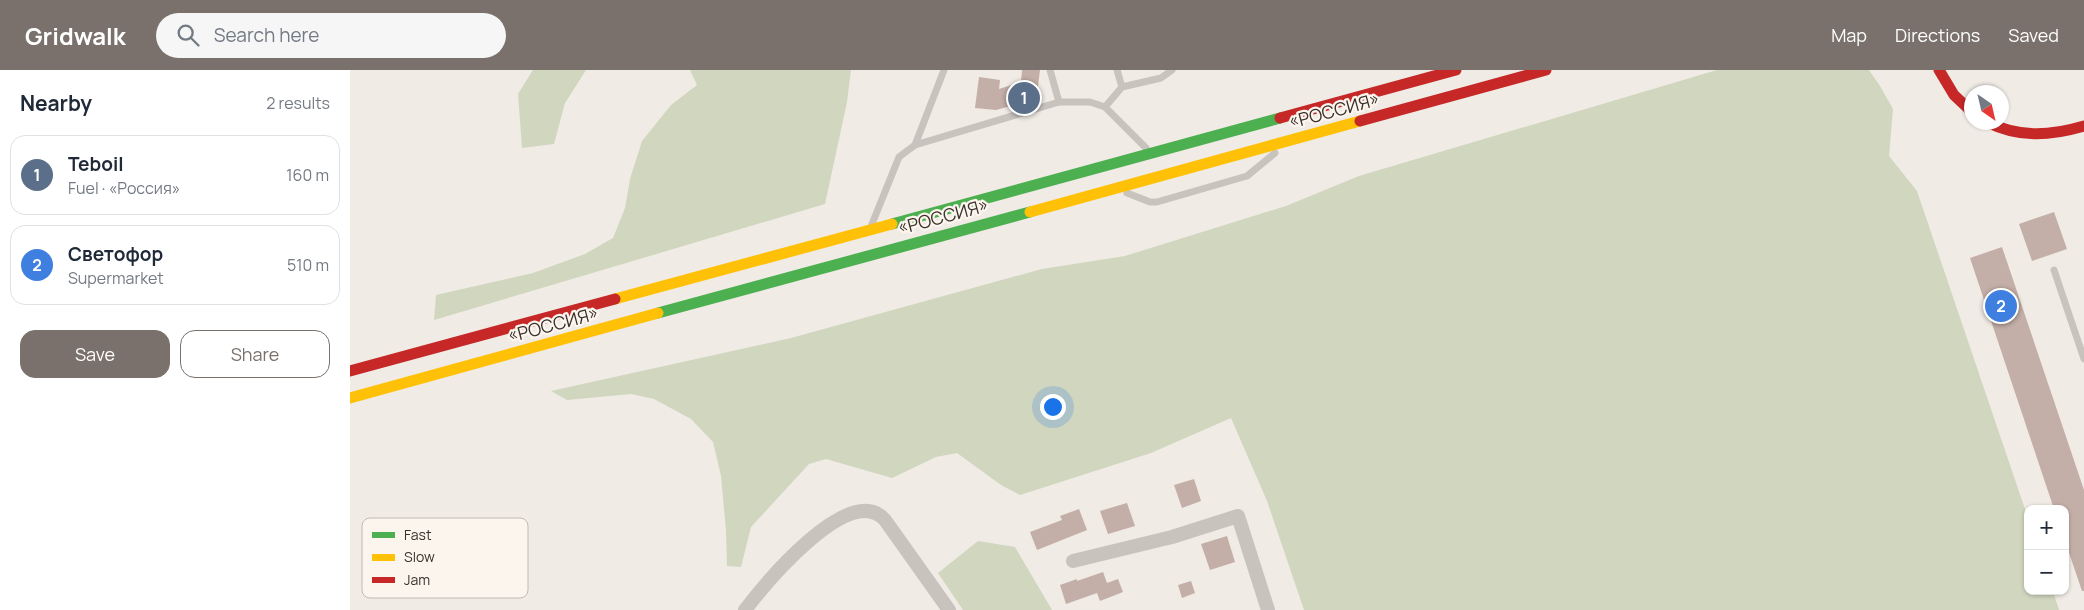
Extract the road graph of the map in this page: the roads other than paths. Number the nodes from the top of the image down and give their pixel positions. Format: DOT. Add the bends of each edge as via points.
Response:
graph roads {
  1 [pos="944,70"];
  2 [pos="1050,70"];
  3 [pos="1117,70"];
  4 [pos="1172,70"];
  5 [pos="1456,70"];
  6 [pos="1546,70"];
  7 [pos="1939,70"];
  8 [pos="1122,87"];
  9 [pos="1060,102"];
  10 [pos="1964,104"];
  11 [pos="1105,107"];
  12 [pos="2084,126"];
  13 [pos="2009,130"];
  14 [pos="1290,140"];
  15 [pos="915,144"];
  16 [pos="1151,154"];
  17 [pos="1113,188"];
  18 [pos="869,231"];
  19 [pos="2054,270"];
  20 [pos="2084,359"];
  21 [pos="354,369"];
  22 [pos="350,398"];
  23 [pos="1073,561"];
  24 [pos="745,610"];
  25 [pos="948,610"];
  26 [pos="1268,610"];
  1 -- 15 [label="lane"];
  2 -- 9 [label="lane"];
  3 -- 8 [label="lane"];
  4 -- 8 [label="lane" via="1161,78"];
  5 -- 16 [label="main road, «РОССИЯ»"];
  6 -- 14 [label="main road, «РОССИЯ»"];
  7 -- 10 [label="main road"];
  8 -- 11 [label="lane"];
  9 -- 11 [label="lane" via="1090,102"];
  9 -- 15 [label="lane"];
  11 -- 16 [label="lane"];
  12 -- 13 [label="main road" via="2036,135"];
  14 -- 17 [label="main road, «РОССИЯ»"];
  14 -- 17 [label="lane" via="1247,176 1157,202"];
  15 -- 18 [label="lane" via="899,157"];
  16 -- 18 [label="main road, «РОССИЯ»"];
  17 -- 22 [label="main road, «РОССИЯ»"];
  18 -- 21 [label="main road, «РОССИЯ»"];
  19 -- 20 [label="lane"];
  23 -- 26 [label="street" via="1172,537 1238,516"];
  24 -- 25 [label="street" via="791,556 832,524 861,512 880,515 885,520"];
}
